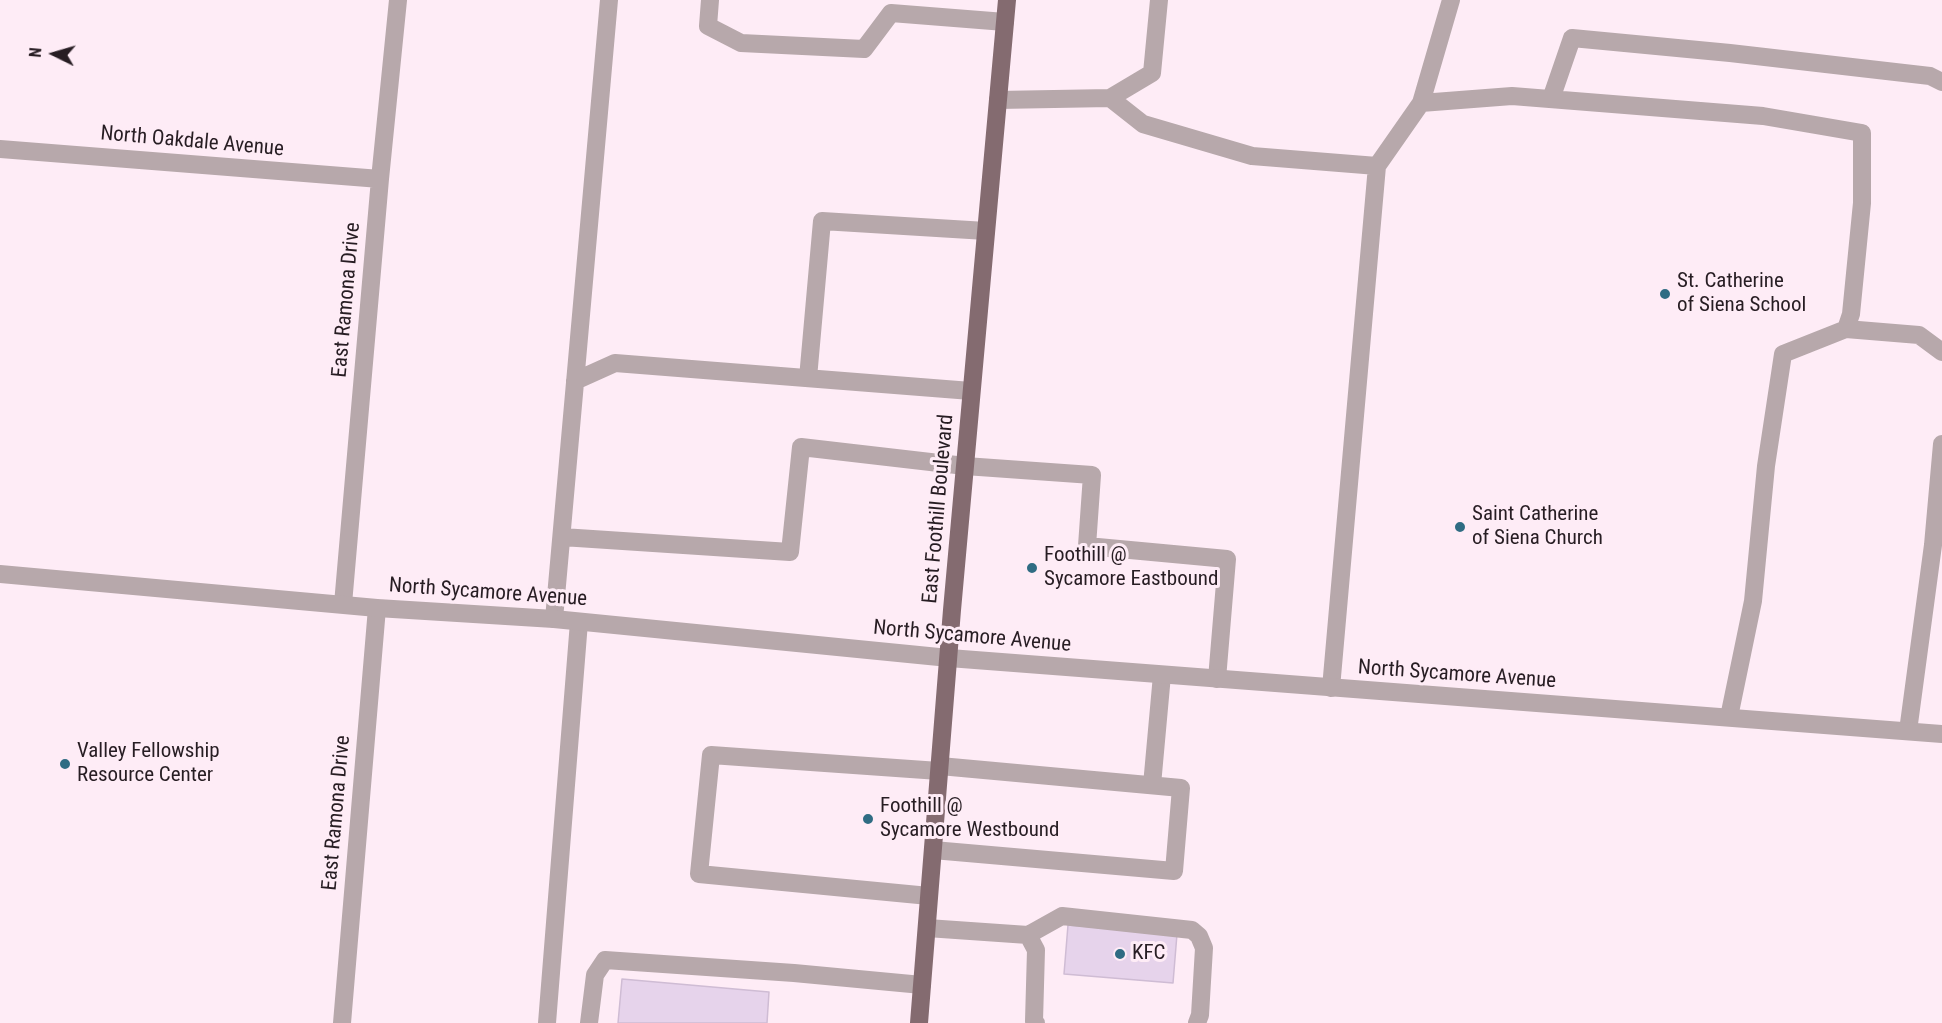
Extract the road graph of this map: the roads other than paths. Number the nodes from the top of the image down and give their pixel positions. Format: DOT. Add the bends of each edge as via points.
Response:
graph roads {
  1 [pos="398,0"];
  2 [pos="609,0"];
  3 [pos="710,0"];
  4 [pos="1007,0"];
  5 [pos="1159,0"];
  6 [pos="1451,0"];
  7 [pos="1005,22"];
  8 [pos="1942,81"];
  9 [pos="998,99"];
  10 [pos="1110,99"];
  11 [pos="1551,99"];
  12 [pos="1421,103"];
  13 [pos="0,149"];
  14 [pos="1377,166"];
  15 [pos="380,179"];
  16 [pos="986,231"];
  17 [pos="1846,329"];
  18 [pos="1942,352"];
  19 [pos="808,378"];
  20 [pos="575,381"];
  21 [pos="971,391"];
  22 [pos="1942,444"];
  23 [pos="965,466"];
  24 [pos="562,537"];
  25 [pos="0,574"];
  26 [pos="343,604"];
  27 [pos="377,608"];
  28 [pos="555,619"];
  29 [pos="579,622"];
  30 [pos="949,658"];
  31 [pos="1162,675"];
  32 [pos="1217,679"];
  33 [pos="1330,688"];
  34 [pos="1729,717"];
  35 [pos="1908,731"];
  36 [pos="1942,734"];
  37 [pos="940,769"];
  38 [pos="1152,785"];
  39 [pos="933,850"];
  40 [pos="929,896"];
  41 [pos="927,928"];
  42 [pos="1028,935"];
  43 [pos="922,985"];
  44 [pos="342,1023"];
  45 [pos="547,1023"];
  46 [pos="589,1023"];
  47 [pos="919,1023"];
  48 [pos="1036,1023"];
  49 [pos="1197,1023"];
  1 -- 15 [label="street, East Ramona Drive"];
  2 -- 20 [label="street"];
  3 -- 7 [label="street" via="708,26 741,43 864,49 891,13"];
  4 -- 7 [label="main road, East Foothill Boulevard"];
  5 -- 10 [label="street" via="1152,74"];
  6 -- 12 [label="street"];
  7 -- 9 [label="main road, East Foothill Boulevard"];
  8 -- 11 [label="street" via="1883,70 1572,38"];
  9 -- 10 [label="street"];
  9 -- 16 [label="main road, East Foothill Boulevard"];
  10 -- 14 [label="street" via="1143,124 1252,156"];
  11 -- 12 [label="street" via="1512,96"];
  11 -- 17 [label="street" via="1763,116 1862,133 1862,204 1851,314"];
  12 -- 14 [label="street"];
  13 -- 15 [label="street, North Oakdale Avenue"];
  14 -- 33 [label="street"];
  15 -- 26 [label="street, East Ramona Drive"];
  16 -- 19 [label="street" via="822,221"];
  16 -- 21 [label="main road, East Foothill Boulevard"];
  17 -- 18 [label="street" via="1919,335"];
  17 -- 34 [label="street" via="1783,354 1766,466 1753,602"];
  19 -- 20 [label="street" via="615,363"];
  19 -- 21 [label="street"];
  20 -- 24 [label="street"];
  21 -- 23 [label="main road, East Foothill Boulevard"];
  22 -- 35 [label="street"];
  23 -- 24 [label="street" via="801,447 790,552"];
  23 -- 30 [label="main road, East Foothill Boulevard"];
  23 -- 32 [label="street" via="1092,475 1087,546 1227,559"];
  24 -- 28 [label="street"];
  25 -- 26 [label="street, North Sycamore Avenue"];
  26 -- 27 [label="street, North Sycamore Avenue"];
  27 -- 28 [label="street, North Sycamore Avenue"];
  27 -- 44 [label="street, East Ramona Drive"];
  28 -- 29 [label="street, North Sycamore Avenue"];
  29 -- 30 [label="street, North Sycamore Avenue"];
  29 -- 45 [label="street"];
  30 -- 31 [label="street, North Sycamore Avenue"];
  30 -- 37 [label="main road, East Foothill Boulevard"];
  31 -- 32 [label="street, North Sycamore Avenue"];
  31 -- 38 [label="street"];
  32 -- 33 [label="street, North Sycamore Avenue"];
  33 -- 34 [label="street, North Sycamore Avenue"];
  34 -- 35 [label="street, North Sycamore Avenue"];
  35 -- 36 [label="street, North Sycamore Avenue"];
  37 -- 38 [label="street"];
  37 -- 39 [label="main road, East Foothill Boulevard"];
  37 -- 40 [label="street" via="711,755 699,874"];
  38 -- 39 [label="street" via="1181,788 1174,871"];
  39 -- 40 [label="main road, East Foothill Boulevard"];
  40 -- 41 [label="main road, East Foothill Boulevard"];
  41 -- 42 [label="street"];
  41 -- 43 [label="main road, East Foothill Boulevard"];
  42 -- 48 [label="street" via="1036,950"];
  42 -- 49 [label="street" via="1062,916 1192,930 1204,948"];
  43 -- 46 [label="street" via="605,960 595,975"];
  43 -- 47 [label="main road, East Foothill Boulevard"];
}
